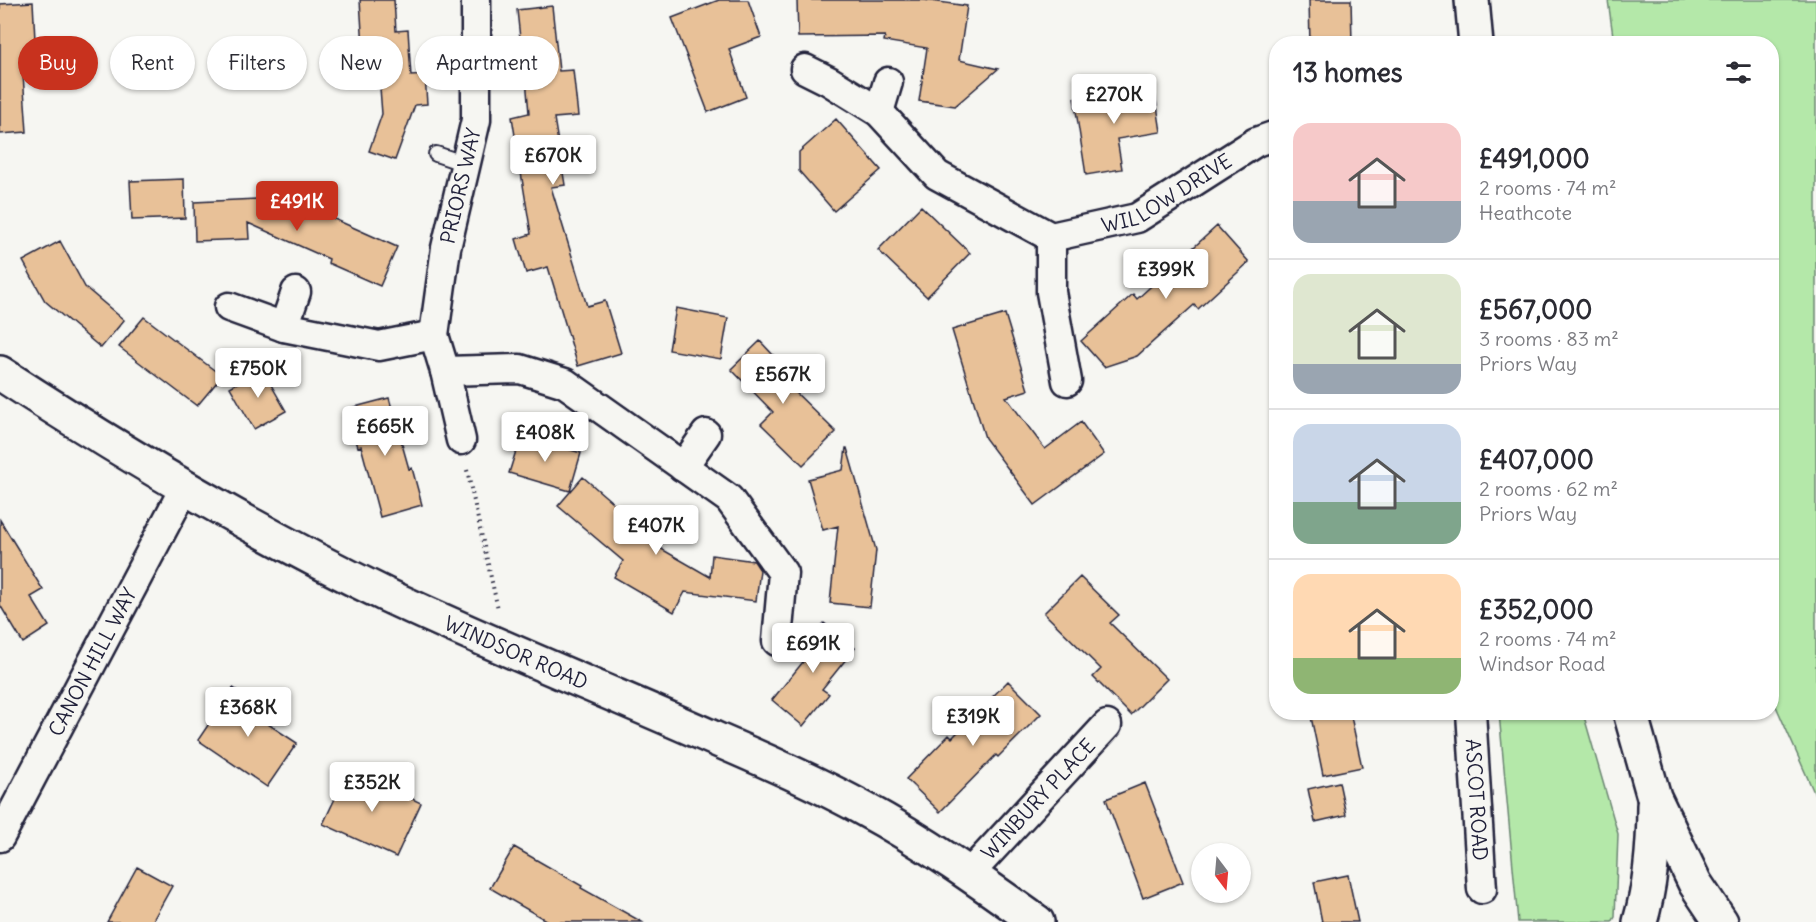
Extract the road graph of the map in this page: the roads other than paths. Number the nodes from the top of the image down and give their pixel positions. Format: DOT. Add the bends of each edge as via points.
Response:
graph roads {
  1 [pos="476,0"];
  2 [pos="1472,0"];
  3 [pos="1475,36"];
  4 [pos="806,69"];
  5 [pos="888,82"];
  6 [pos="879,112"];
  7 [pos="1269,137"];
  8 [pos="436,154"];
  9 [pos="466,164"];
  10 [pos="1051,237"];
  11 [pos="296,292"];
  12 [pos="229,307"];
  13 [pos="284,327"];
  14 [pos="434,335"];
  15 [pos="445,371"];
  16 [pos="0,373"];
  17 [pos="1067,381"];
  18 [pos="706,434"];
  19 [pos="461,440"];
  20 [pos="683,467"];
  21 [pos="185,487"];
  22 [pos="777,640"];
  23 [pos="1471,720"];
  24 [pos="1632,720"];
  25 [pos="1107,724"];
  26 [pos="1654,797"];
  27 [pos="0,837"];
  28 [pos="969,874"];
  29 [pos="1482,889"];
  30 [pos="1037,922"];
  31 [pos="1640,922"];
  32 [pos="1720,922"];
  1 -- 9 [label="street, PRIORS WAY" via="476,120"];
  2 -- 3 [label="main road"];
  4 -- 6 [label="street"];
  5 -- 6 [label="street"];
  6 -- 10 [label="street" via="937,175"];
  7 -- 10 [label="street, WILLOW DRIVE" via="1137,218"];
  8 -- 9 [label="lane"];
  9 -- 14 [label="street, PRIORS WAY" via="446,248"];
  10 -- 17 [label="street" via="1051,292"];
  11 -- 13 [label="street"];
  12 -- 13 [label="street"];
  13 -- 14 [label="street" via="379,346"];
  14 -- 15 [label="street, PRIORS WAY"];
  15 -- 19 [label="street, PRIORS WAY"];
  15 -- 20 [label="street" via="520,369 565,383"];
  16 -- 21 [label="main road, WINDSOR ROAD"];
  18 -- 20 [label="street"];
  20 -- 22 [label="street" via="729,499 783,573"];
  21 -- 27 [label="street, CANON HILL WAY"];
  21 -- 28 [label="main road, WINDSOR ROAD" via="373,588 824,788"];
  23 -- 29 [label="street, ASCOT ROAD"];
  24 -- 26 [label="main road"];
  25 -- 28 [label="street, WINBURY PLACE"];
  26 -- 31 [label="main road" via="1652,868"];
  26 -- 32 [label="main road" via="1695,883"];
  28 -- 30 [label="main road, WINDSOR ROAD"];
}
